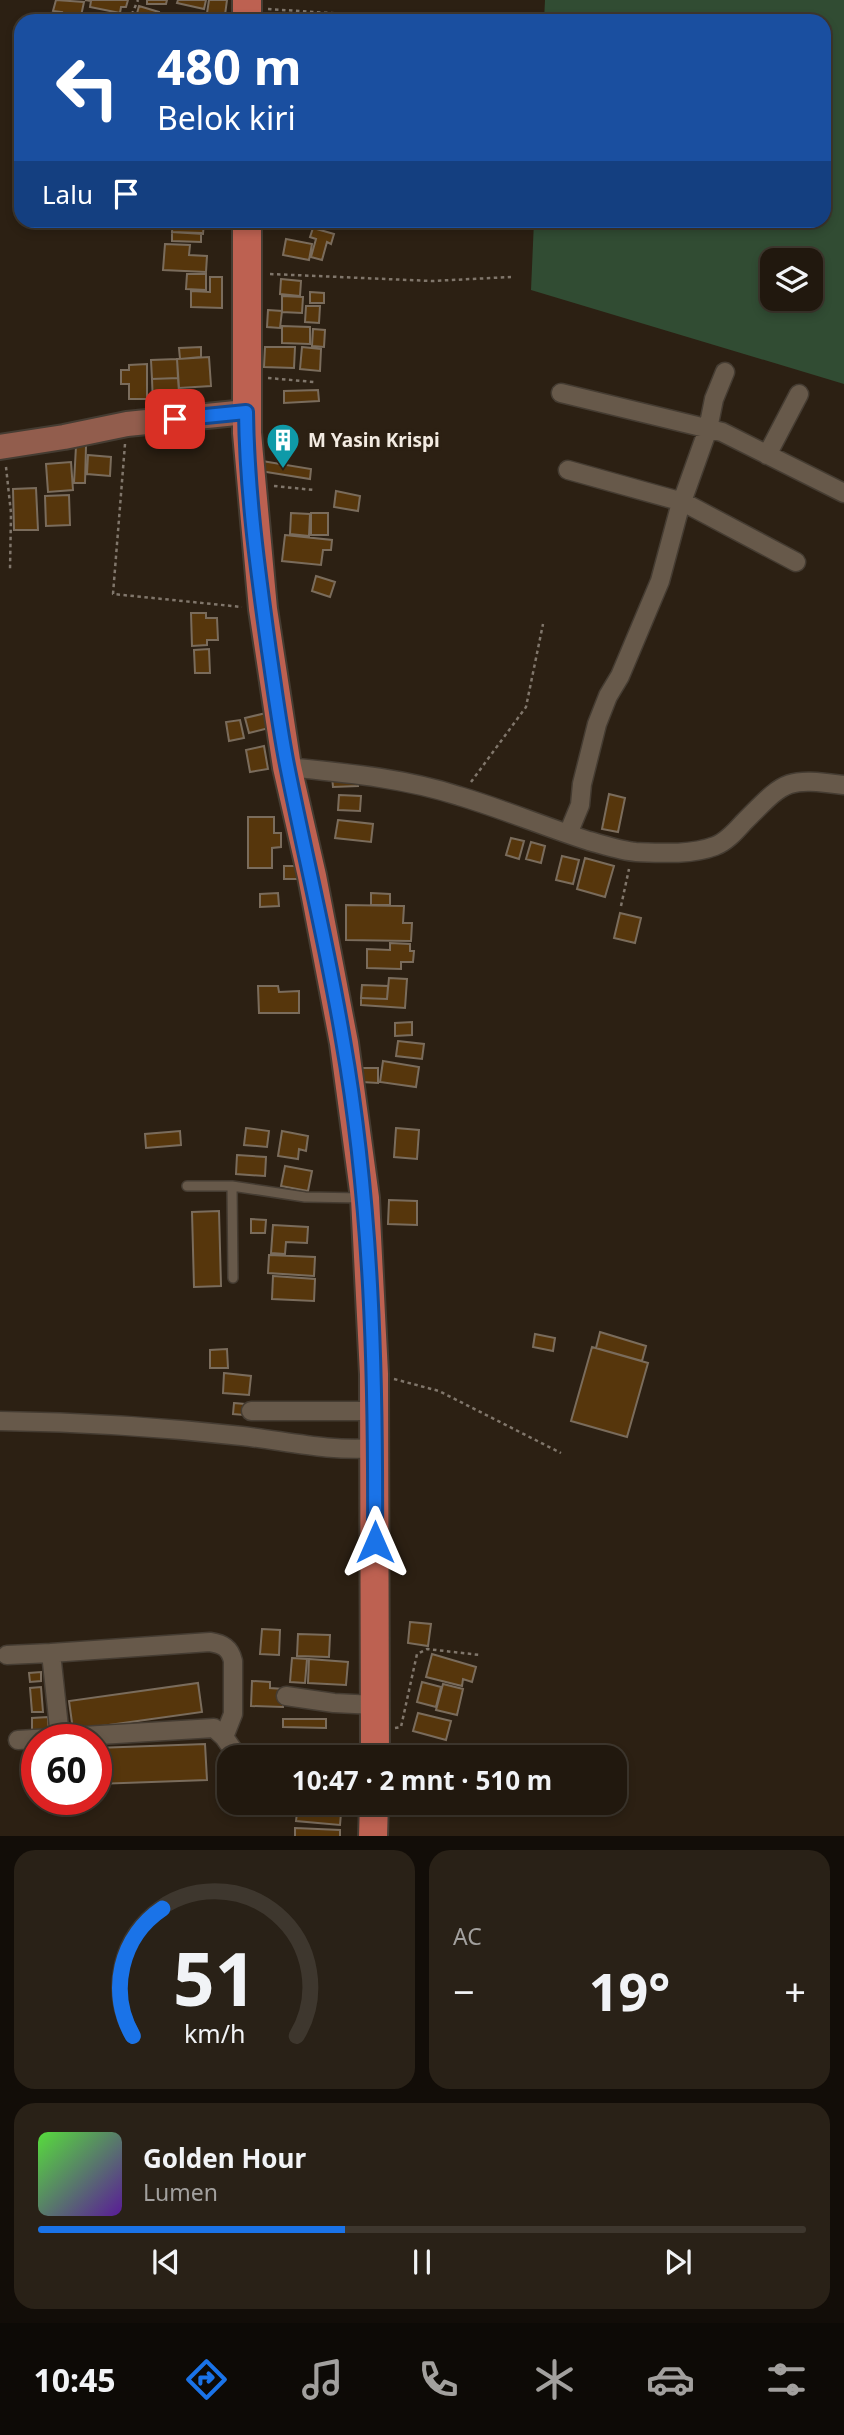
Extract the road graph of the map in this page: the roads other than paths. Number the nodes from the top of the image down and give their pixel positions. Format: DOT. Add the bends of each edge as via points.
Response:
graph roads {
  1 [pos="247,228"];
  2 [pos="725,372"];
  3 [pos="562,393"];
  4 [pos="799,394"];
  5 [pos="246,412"];
  6 [pos="708,429"];
  7 [pos="2,447"];
  8 [pos="767,455"];
  9 [pos="568,470"];
  10 [pos="841,486"];
  11 [pos="683,502"];
  12 [pos="796,562"];
  13 [pos="287,767"];
  14 [pos="844,785"];
  15 [pos="568,834"];
  16 [pos="187,1186"];
  17 [pos="232,1186"];
  18 [pos="365,1198"];
  19 [pos="233,1278"];
  20 [pos="251,1411"];
  21 [pos="375,1411"];
  22 [pos="0,1421"];
  23 [pos="375,1448"];
  24 [pos="51,1653"];
  25 [pos="7,1655"];
  26 [pos="286,1696"];
  27 [pos="374,1714"];
  28 [pos="59,1724"];
  29 [pos="112,1734"];
  30 [pos="224,1737"];
  31 [pos="18,1740"];
  32 [pos="21,1740"];
  33 [pos="230,1745"];
  34 [pos="375,1745"];
  35 [pos="374,1815"];
  36 [pos="373,1836"];
  1 -- 5 [label="main road"];
  2 -- 6 [label="street"];
  3 -- 6 [label="street"];
  4 -- 8 [label="street"];
  5 -- 7 [label="street" via="127,424"];
  5 -- 13 [label="main road" via="263,609"];
  6 -- 8 [label="street"];
  6 -- 11 [label="street"];
  8 -- 10 [label="street"];
  9 -- 11 [label="street"];
  11 -- 12 [label="street"];
  11 -- 15 [label="street" via="660,581 597,724 580,805"];
  13 -- 15 [label="street" via="415,783"];
  13 -- 18 [label="main road" via="344,1043"];
  14 -- 15 [label="street" via="791,782 773,792 736,831 716,846 701,850 632,852"];
  16 -- 17 [label="lane"];
  17 -- 18 [label="lane" via="305,1197"];
  17 -- 19 [label="lane"];
  18 -- 21 [label="main road"];
  20 -- 21 [label="street"];
  21 -- 23 [label="main road"];
  22 -- 23 [label="street" via="78,1422 339,1450"];
  23 -- 27 [label="main road"];
  24 -- 25 [label="street"];
  24 -- 28 [label="street"];
  24 -- 30 [label="street" via="210,1642 225,1646 233,1661 234,1700"];
  26 -- 27 [label="street"];
  27 -- 34 [label="main road"];
  29 -- 30 [label="street" via="214,1728"];
  30 -- 33 [label="street"];
  31 -- 32 [label="street"];
  35 -- 36 [label="main road"];
}
